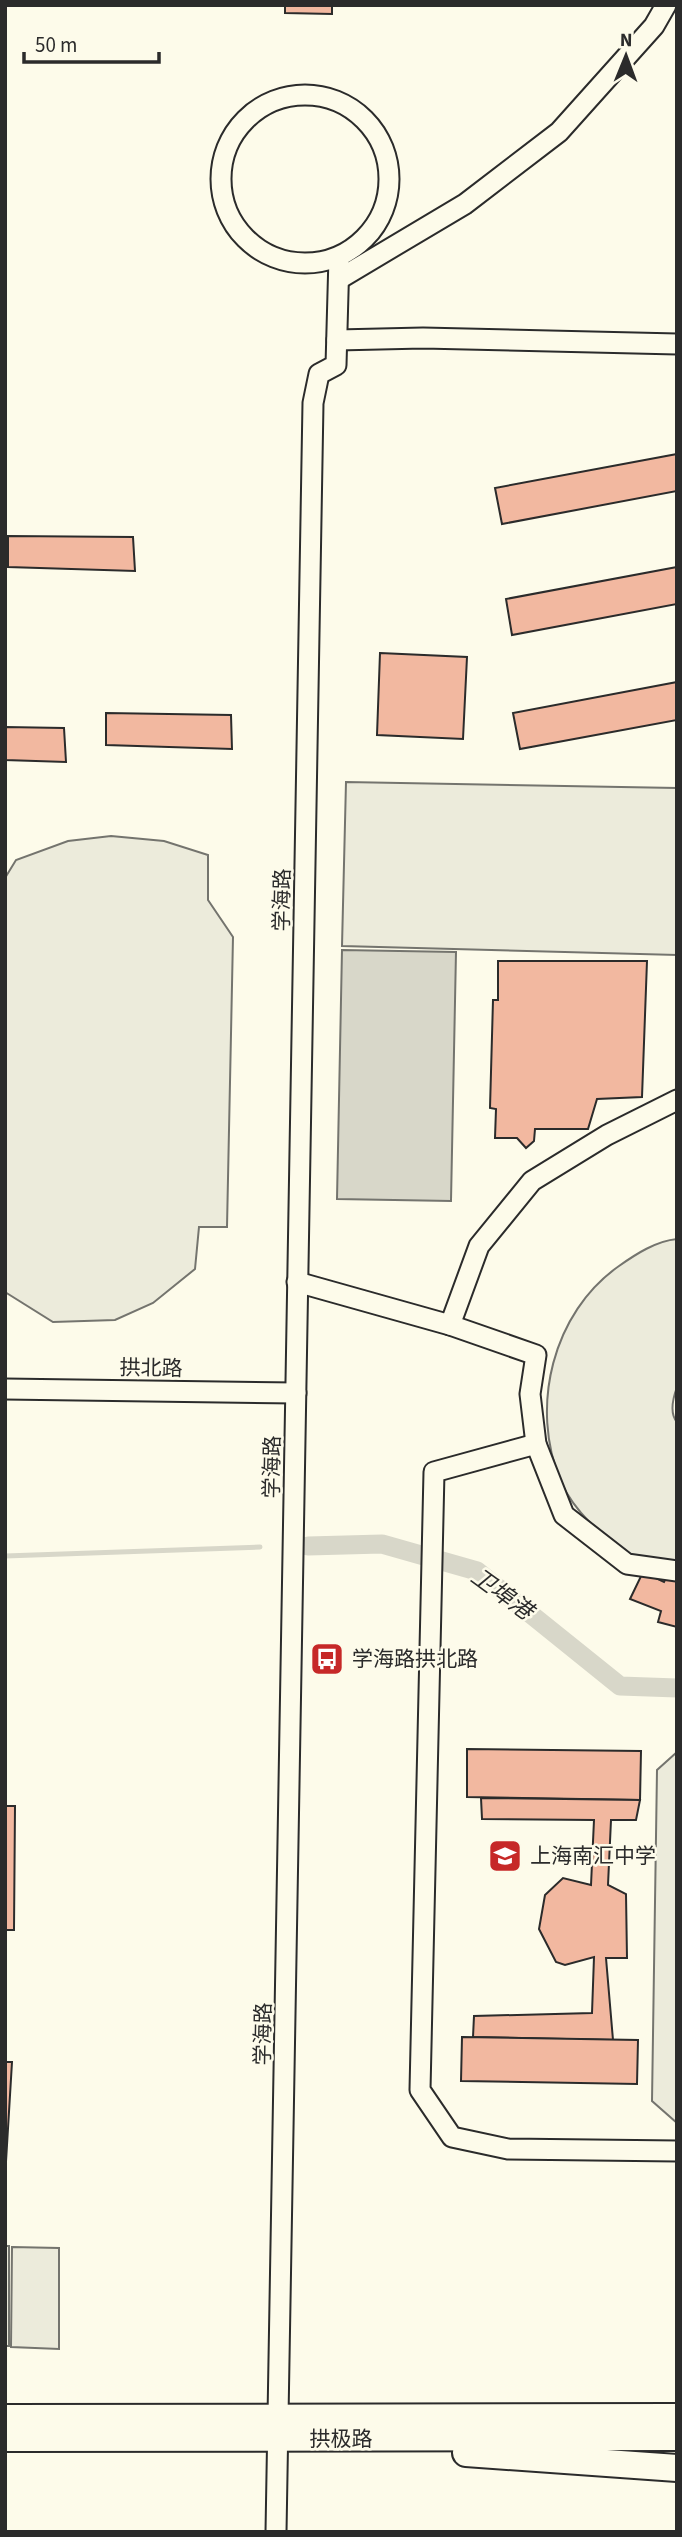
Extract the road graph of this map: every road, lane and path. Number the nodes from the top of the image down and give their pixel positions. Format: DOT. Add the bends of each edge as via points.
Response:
graph roads {
  1 [pos="666,5"];
  2 [pos="339,257"];
  3 [pos="339,279"];
  4 [pos="337,340"];
  5 [pos="677,344"];
  6 [pos="677,1100"];
  7 [pos="297,1282"];
  8 [pos="450,1325"];
  9 [pos="5,1389"];
  10 [pos="296,1392"];
  11 [pos="536,1444"];
  12 [pos="677,1571"];
  13 [pos="677,2151"];
  14 [pos="5,2418"];
  15 [pos="674,2422"];
  16 [pos="329,2428"];
  17 [pos="278,2429"];
  18 [pos="5,2438"];
  19 [pos="677,2468"];
  20 [pos="276,2532"];
  1 -- 3 [label="street" via="654,26 559,132 465,204"];
  2 -- 2 [label="street" via="312,264 285,262 260,251 239,233 226,210 220,183 223,156 234,131 254,112 278,99 305,94 350,109 377,135 388,162 389,191 380,218 363,241"];
  2 -- 3 [label="street"];
  3 -- 4 [label="street"];
  4 -- 5 [label="street"];
  4 -- 7 [label="street, 学海路" via="336,365 319,374 313,403"];
  6 -- 8 [label="street" via="531,1181 479,1246"];
  7 -- 8 [label="street"];
  7 -- 10 [label="street, 学海路"];
  8 -- 11 [label="street" via="536,1355 530,1394"];
  9 -- 10 [label="street, 拱北路"];
  10 -- 17 [label="street, 学海路"];
  11 -- 12 [label="street" via="564,1515 627,1564"];
  11 -- 13 [label="street" via="433,1472 420,2090 452,2137 508,2149"];
  14 -- 17 [label="main road, 拱极路"];
  15 -- 16 [label="main road, 拱极路"];
  15 -- 16 [label="main road" via="487,2407"];
  16 -- 17 [label="main road, 拱极路"];
  16 -- 19 [label="main road" via="474,2454"];
  17 -- 18 [label="main road, 拱极路"];
  17 -- 20 [label="street, 学海路"];
}
